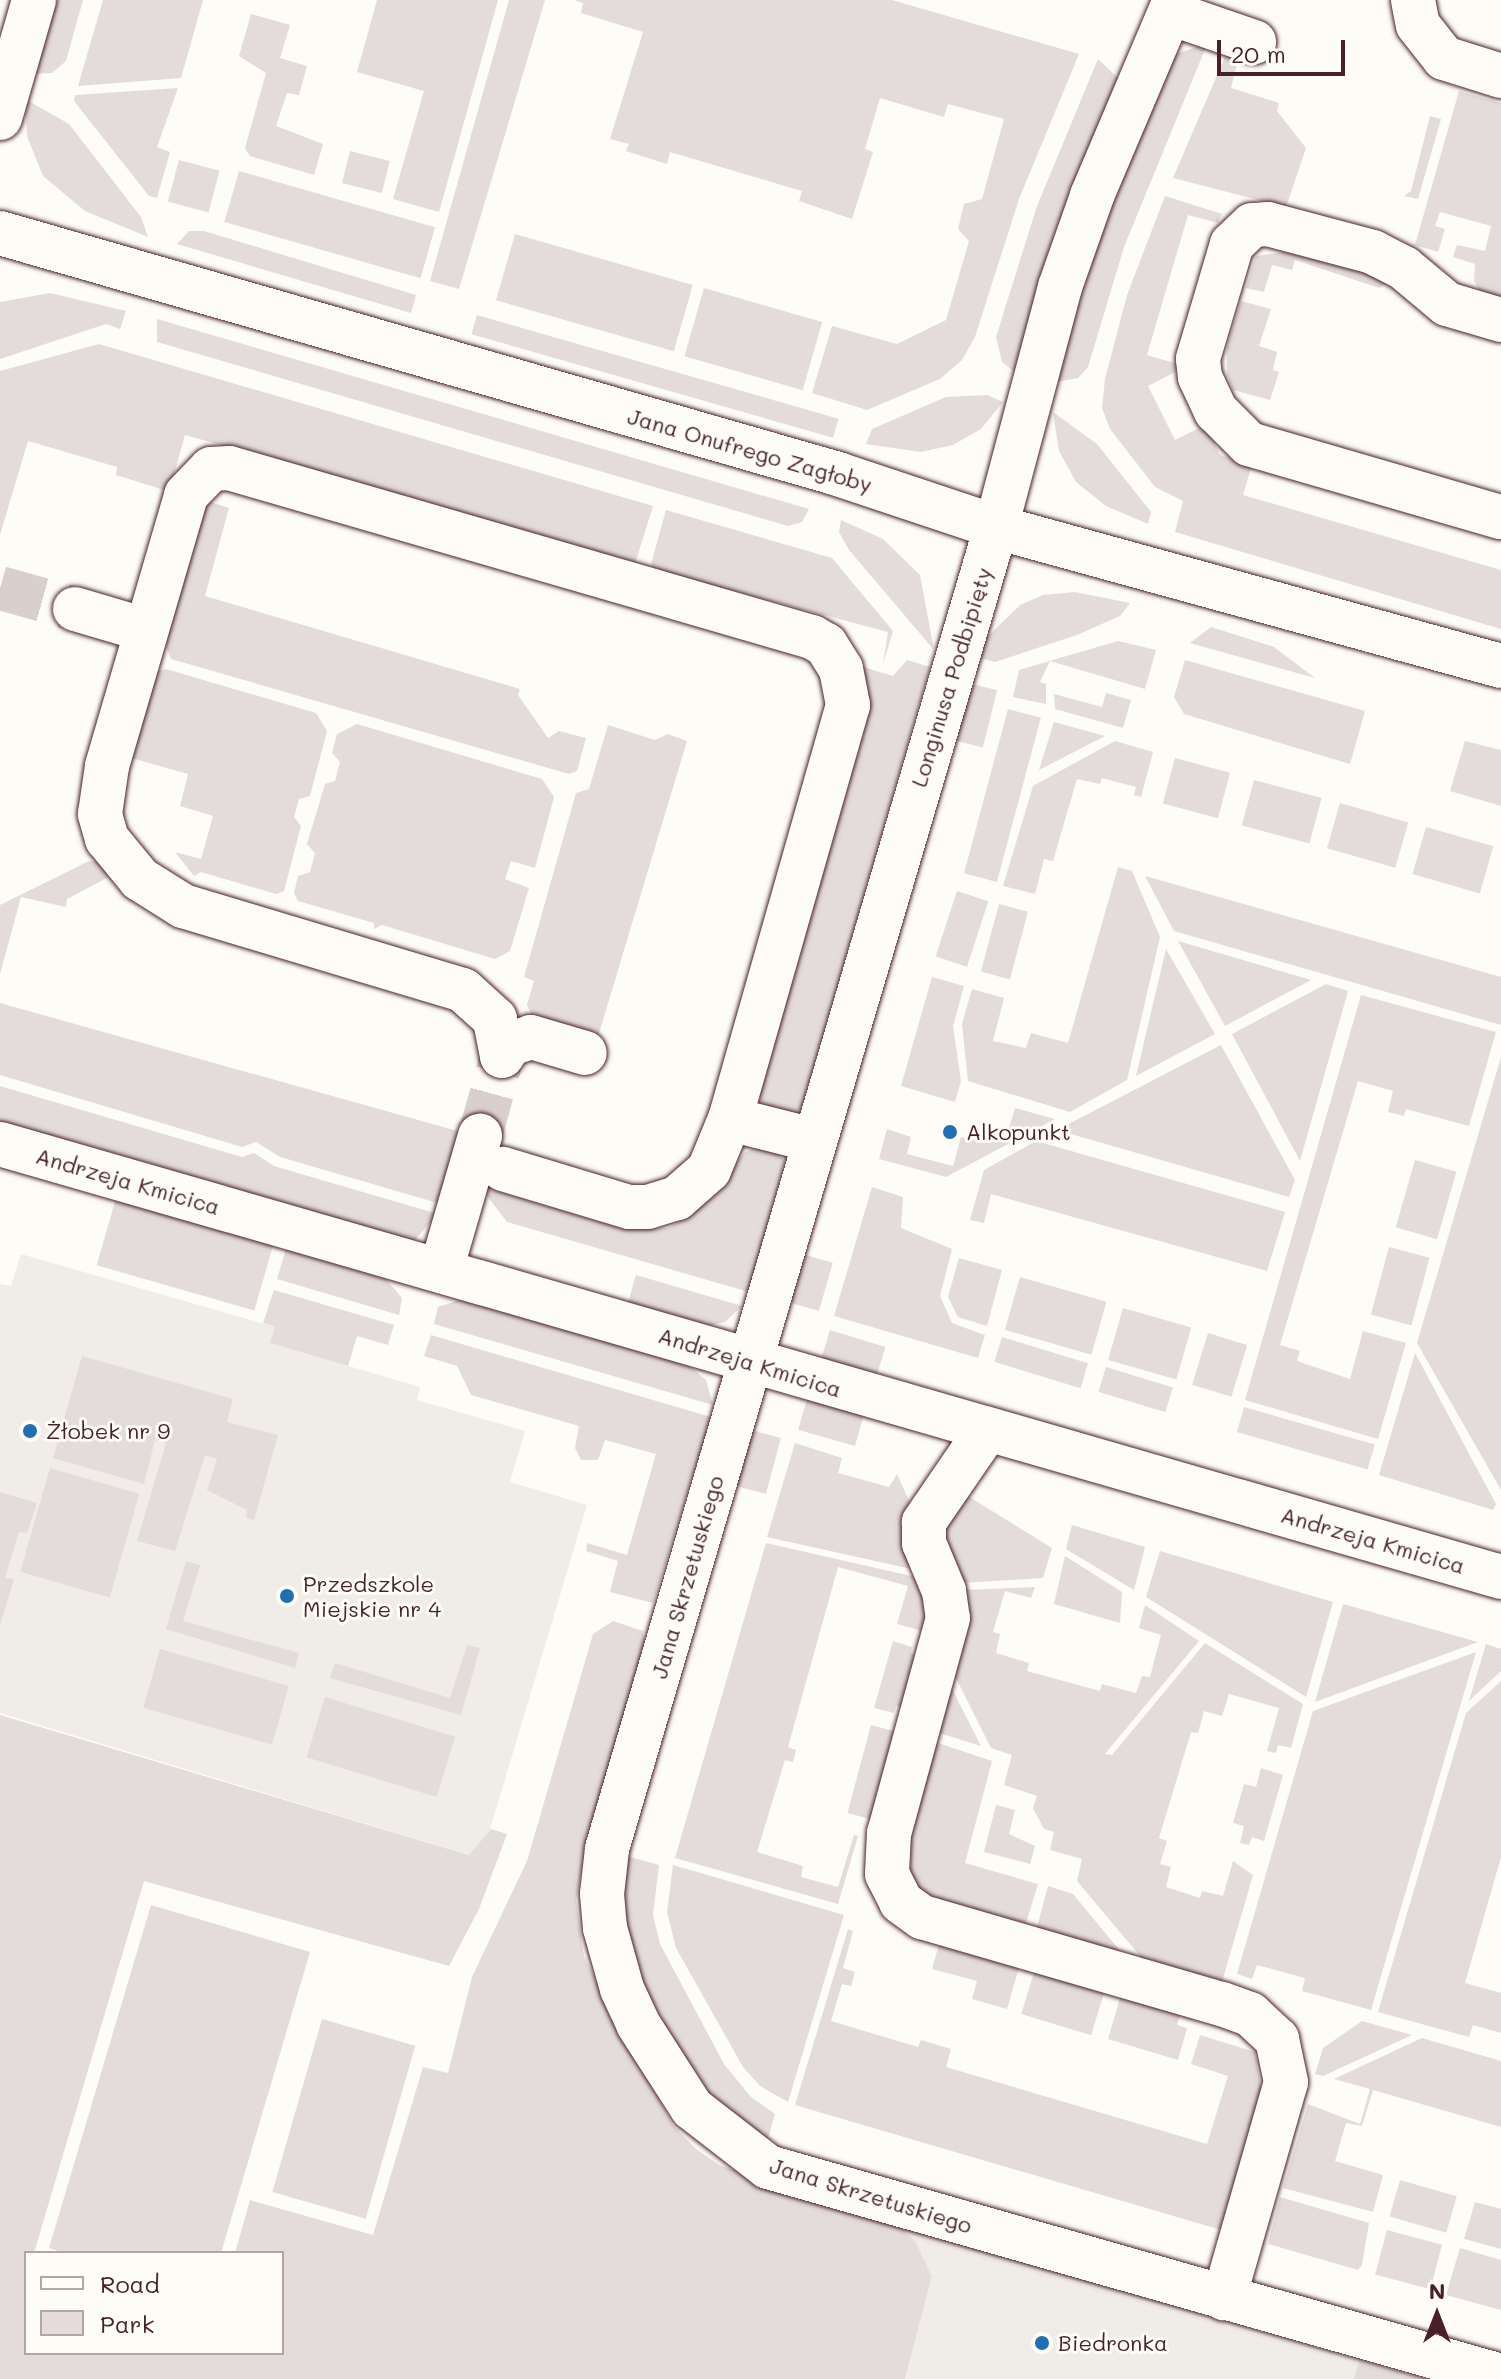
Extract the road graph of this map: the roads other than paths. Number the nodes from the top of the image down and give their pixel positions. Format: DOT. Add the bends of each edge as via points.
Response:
graph roads {
  1 [pos="34,0"];
  2 [pos="1413,0"];
  3 [pos="1173,6"];
  4 [pos="1254,42"];
  5 [pos="1501,76"];
  6 [pos="0,118"];
  7 [pos="0,233"];
  8 [pos="1501,320"];
  9 [pos="1501,517"];
  10 [pos="996,527"];
  11 [pos="75,609"];
  12 [pos="146,630"];
  13 [pos="1501,666"];
  14 [pos="585,1053"];
  15 [pos="730,1119"];
  16 [pos="813,1140"];
  17 [pos="0,1144"];
  18 [pos="441,1270"];
  19 [pos="751,1362"];
  20 [pos="987,1430"];
  21 [pos="1501,1577"];
  22 [pos="1224,2298"];
  23 [pos="1501,2376"];
  1 -- 6 [label="street"];
  2 -- 5 [label="street" via="1418,25 1444,58"];
  3 -- 4 [label="street"];
  3 -- 10 [label="street, Longinusa Podbipięty" via="1071,251"];
  7 -- 10 [label="street, Jana Onufrego Zagłoby" via="824,470"];
  8 -- 9 [label="street" via="1447,304 1404,268 1373,252 1268,224 1252,225 1232,244 1198,359 1216,411 1249,444"];
  10 -- 13 [label="street, Jana Onufrego Zagłoby"];
  10 -- 16 [label="street, Longinusa Podbipięty"];
  11 -- 12 [label="street"];
  12 -- 14 [label="street" via="101,790 107,839 130,870 183,906 456,986 495,1019 503,1036 502,1056 510,1044 531,1037"];
  12 -- 15 [label="street" via="186,495 202,474 221,467 826,645 846,680 848,705"];
  15 -- 16 [label="street"];
  15 -- 18 [label="street" via="709,1170 691,1189 664,1204 629,1207 491,1153"];
  16 -- 19 [label="street, Longinusa Podbipięty"];
  17 -- 18 [label="street, Andrzeja Kmicica"];
  18 -- 19 [label="street, Andrzeja Kmicica"];
  19 -- 20 [label="street, Andrzeja Kmicica"];
  19 -- 22 [label="street, Jana Skrzetuskiego" via="607,1849 602,1894 609,1951 638,2024 692,2108 768,2167"];
  20 -- 21 [label="street, Andrzeja Kmicica"];
  20 -- 22 [label="street" via="924,1522 924,1543 944,1591 948,1618 889,1833 887,1874 901,1902 922,1917 1222,2004 1250,2014 1277,2039 1286,2082"];
  22 -- 23 [label="street, Jana Skrzetuskiego"];
}
